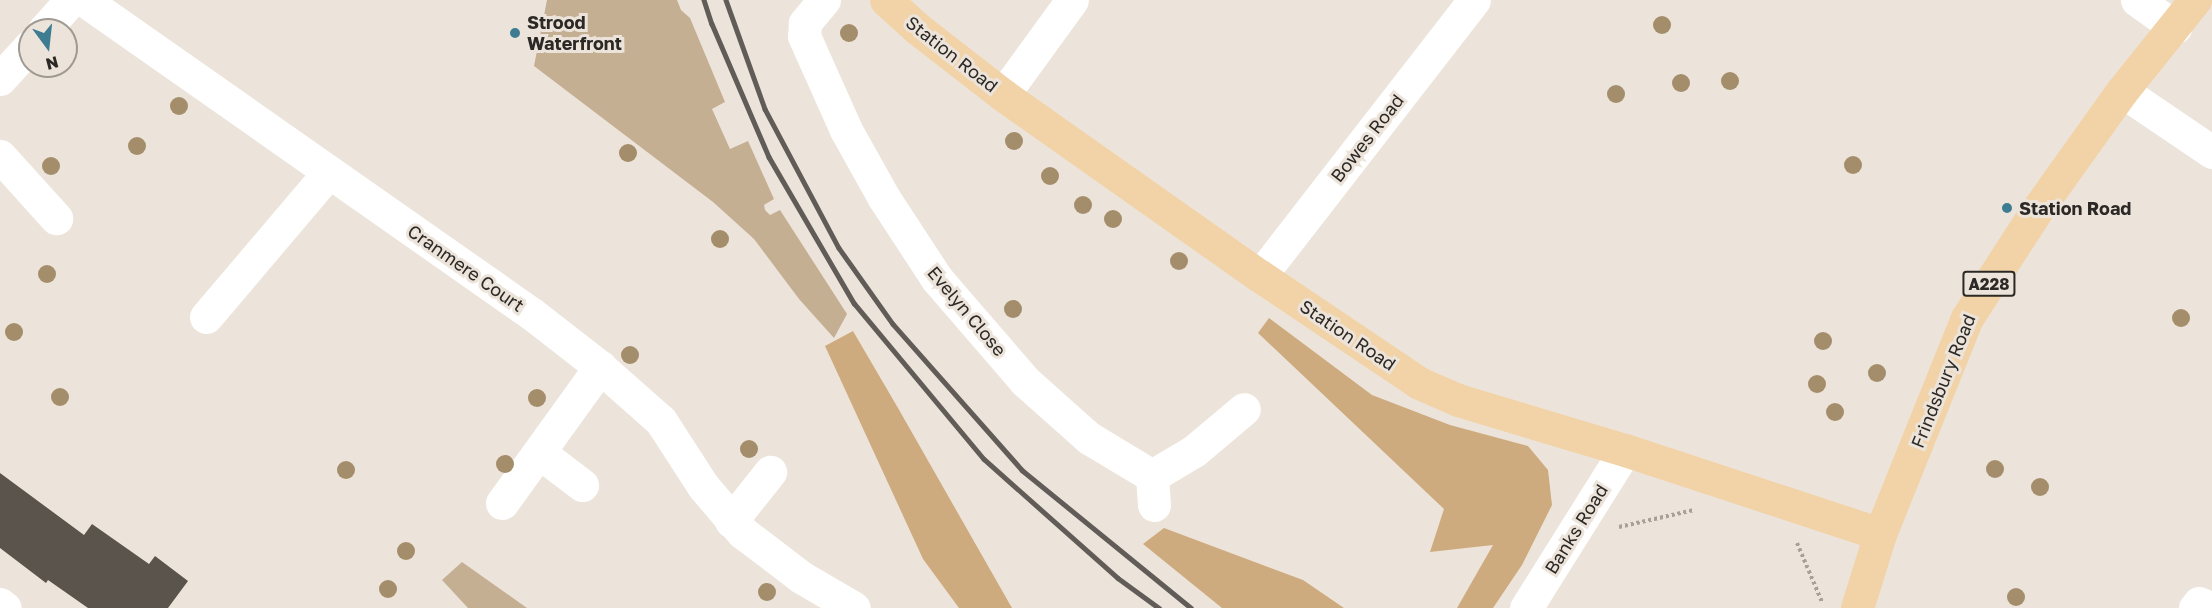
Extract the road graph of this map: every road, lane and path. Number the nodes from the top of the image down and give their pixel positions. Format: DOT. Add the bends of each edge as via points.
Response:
graph roads {
  1 [pos="71,0"];
  2 [pos="84,0"];
  3 [pos="824,0"];
  4 [pos="886,0"];
  5 [pos="1072,0"];
  6 [pos="1474,0"];
  7 [pos="2137,0"];
  8 [pos="2195,0"];
  9 [pos="55,18"];
  10 [pos="2175,27"];
  11 [pos="18,59"];
  12 [pos="0,79"];
  13 [pos="2122,91"];
  14 [pos="1003,94"];
  15 [pos="2212,152"];
  16 [pos="0,156"];
  17 [pos="329,172"];
  18 [pos="56,218"];
  19 [pos="1260,276"];
  20 [pos="206,317"];
  21 [pos="600,367"];
  22 [pos="1244,409"];
  23 [pos="1625,450"];
  24 [pos="540,453"];
  25 [pos="770,472"];
  26 [pos="582,485"];
  27 [pos="502,502"];
  28 [pos="1702,509"];
  29 [pos="731,521"];
  30 [pos="1615,531"];
  31 [pos="1880,534"];
  32 [pos="1792,538"];
  33 [pos="0,604"];
  34 [pos="5,608"];
  35 [pos="854,608"];
  36 [pos="1526,608"];
  37 [pos="1825,608"];
  38 [pos="1857,608"];
  39 [pos="2194,608"];
  40 [pos="2210,608"];
  1 -- 9 [label="street"];
  2 -- 17 [label="street, Cranmere Court"];
  3 -- 22 [label="street, Evelyn Close" via="805,23 804,33 846,130 925,261 1025,381 1153,490"];
  4 -- 14 [label="main road, Station Road"];
  5 -- 14 [label="street"];
  6 -- 19 [label="street, Bowes Road"];
  7 -- 10 [label="street"];
  8 -- 10 [label="main road, Frindsbury Road / A228"];
  10 -- 13 [label="main road, Frindsbury Road / A228"];
  11 -- 12 [label="street"];
  13 -- 15 [label="street"];
  13 -- 31 [label="main road, Frindsbury Road / A228" via="2037,210 1967,318"];
  14 -- 19 [label="main road, Station Road"];
  16 -- 18 [label="street"];
  17 -- 20 [label="street"];
  17 -- 21 [label="street, Cranmere Court"];
  19 -- 23 [label="main road, Station Road" via="1419,383 1458,400"];
  21 -- 24 [label="street"];
  21 -- 29 [label="street, Cranmere Court" via="661,421"];
  23 -- 31 [label="main road, Station Road"];
  23 -- 36 [label="street, Banks Road"];
  24 -- 26 [label="street"];
  24 -- 27 [label="street"];
  25 -- 29 [label="street"];
  28 -- 30 [label="path" via="1624,525"];
  29 -- 35 [label="street, Cranmere Court" via="801,578"];
  31 -- 38 [label="main road, Frindsbury Road / A228"];
  32 -- 37 [label="path"];
  33 -- 34 [label="street"];
  39 -- 40 [label="street" via="2199,603"];
}
